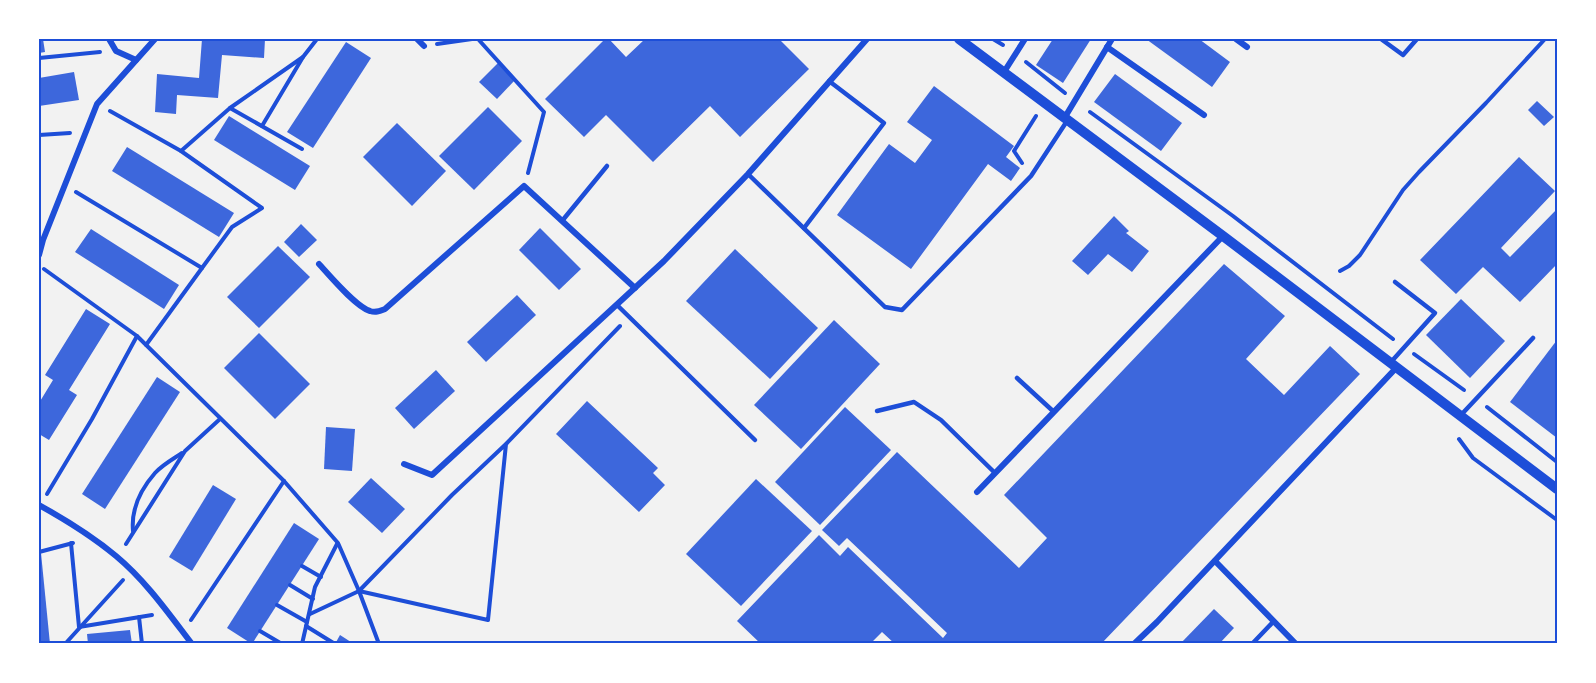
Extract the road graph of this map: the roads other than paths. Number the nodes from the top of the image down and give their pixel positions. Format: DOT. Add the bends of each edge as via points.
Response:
graph roads {
  1 [pos="109,39"];
  2 [pos="155,39"];
  3 [pos="417,39"];
  4 [pos="867,39"];
  5 [pos="959,39"];
  6 [pos="1025,39"];
  7 [pos="1113,39"];
  8 [pos="1236,39"];
  9 [pos="1381,39"];
  10 [pos="1417,39"];
  11 [pos="424,46"];
  12 [pos="1107,47"];
  13 [pos="1247,47"];
  14 [pos="136,60"];
  15 [pos="1004,72"];
  16 [pos="829,81"];
  17 [pos="1204,115"];
  18 [pos="1066,119"];
  19 [pos="607,166"];
  20 [pos="748,174"];
  21 [pos="562,221"];
  22 [pos="804,228"];
  23 [pos="1223,236"];
  24 [pos="39,255"];
  25 [pos="319,264"];
  26 [pos="1395,282"];
  27 [pos="635,288"];
  28 [pos="617,305"];
  29 [pos="1533,338"];
  30 [pos="1394,365"];
  31 [pos="1017,378"];
  32 [pos="877,411"];
  33 [pos="1054,412"];
  34 [pos="1460,416"];
  35 [pos="754,440"];
  36 [pos="404,464"];
  37 [pos="995,473"];
  38 [pos="1557,489"];
  39 [pos="977,492"];
  40 [pos="40,505"];
  41 [pos="1215,561"];
  42 [pos="1274,621"];
  43 [pos="192,644"];
  44 [pos="1134,644"];
  45 [pos="1252,644"];
  46 [pos="1296,644"];
  1 -- 14 [label="street" via="116,51"];
  2 -- 14 [label="street"];
  3 -- 11 [label="street"];
  4 -- 16 [label="street"];
  5 -- 15 [label="street"];
  6 -- 15 [label="street"];
  7 -- 12 [label="street"];
  8 -- 13 [label="street"];
  9 -- 10 [label="lane" via="1403,54"];
  12 -- 17 [label="street"];
  12 -- 18 [label="street"];
  14 -- 24 [label="street" via="98,104"];
  15 -- 18 [label="street"];
  16 -- 20 [label="street"];
  16 -- 22 [label="lane" via="884,123"];
  18 -- 22 [label="lane" via="1031,176 902,310 885,307"];
  18 -- 23 [label="street"];
  19 -- 21 [label="lane"];
  20 -- 22 [label="lane"];
  20 -- 27 [label="street"];
  21 -- 25 [label="street" via="525,186 377,312 360,306"];
  21 -- 27 [label="street"];
  23 -- 30 [label="street"];
  23 -- 33 [label="street"];
  26 -- 30 [label="lane" via="1435,313 1404,347"];
  27 -- 28 [label="street"];
  28 -- 35 [label="lane"];
  28 -- 36 [label="street" via="432,475"];
  29 -- 34 [label="lane"];
  30 -- 34 [label="street"];
  30 -- 41 [label="street"];
  31 -- 33 [label="lane"];
  32 -- 37 [label="lane" via="914,402 941,420"];
  33 -- 37 [label="street"];
  34 -- 38 [label="street"];
  37 -- 39 [label="street"];
  40 -- 43 [label="street" via="80,528 117,557 148,588"];
  41 -- 42 [label="street"];
  41 -- 44 [label="street"];
  42 -- 45 [label="lane"];
  42 -- 46 [label="street"];
}
